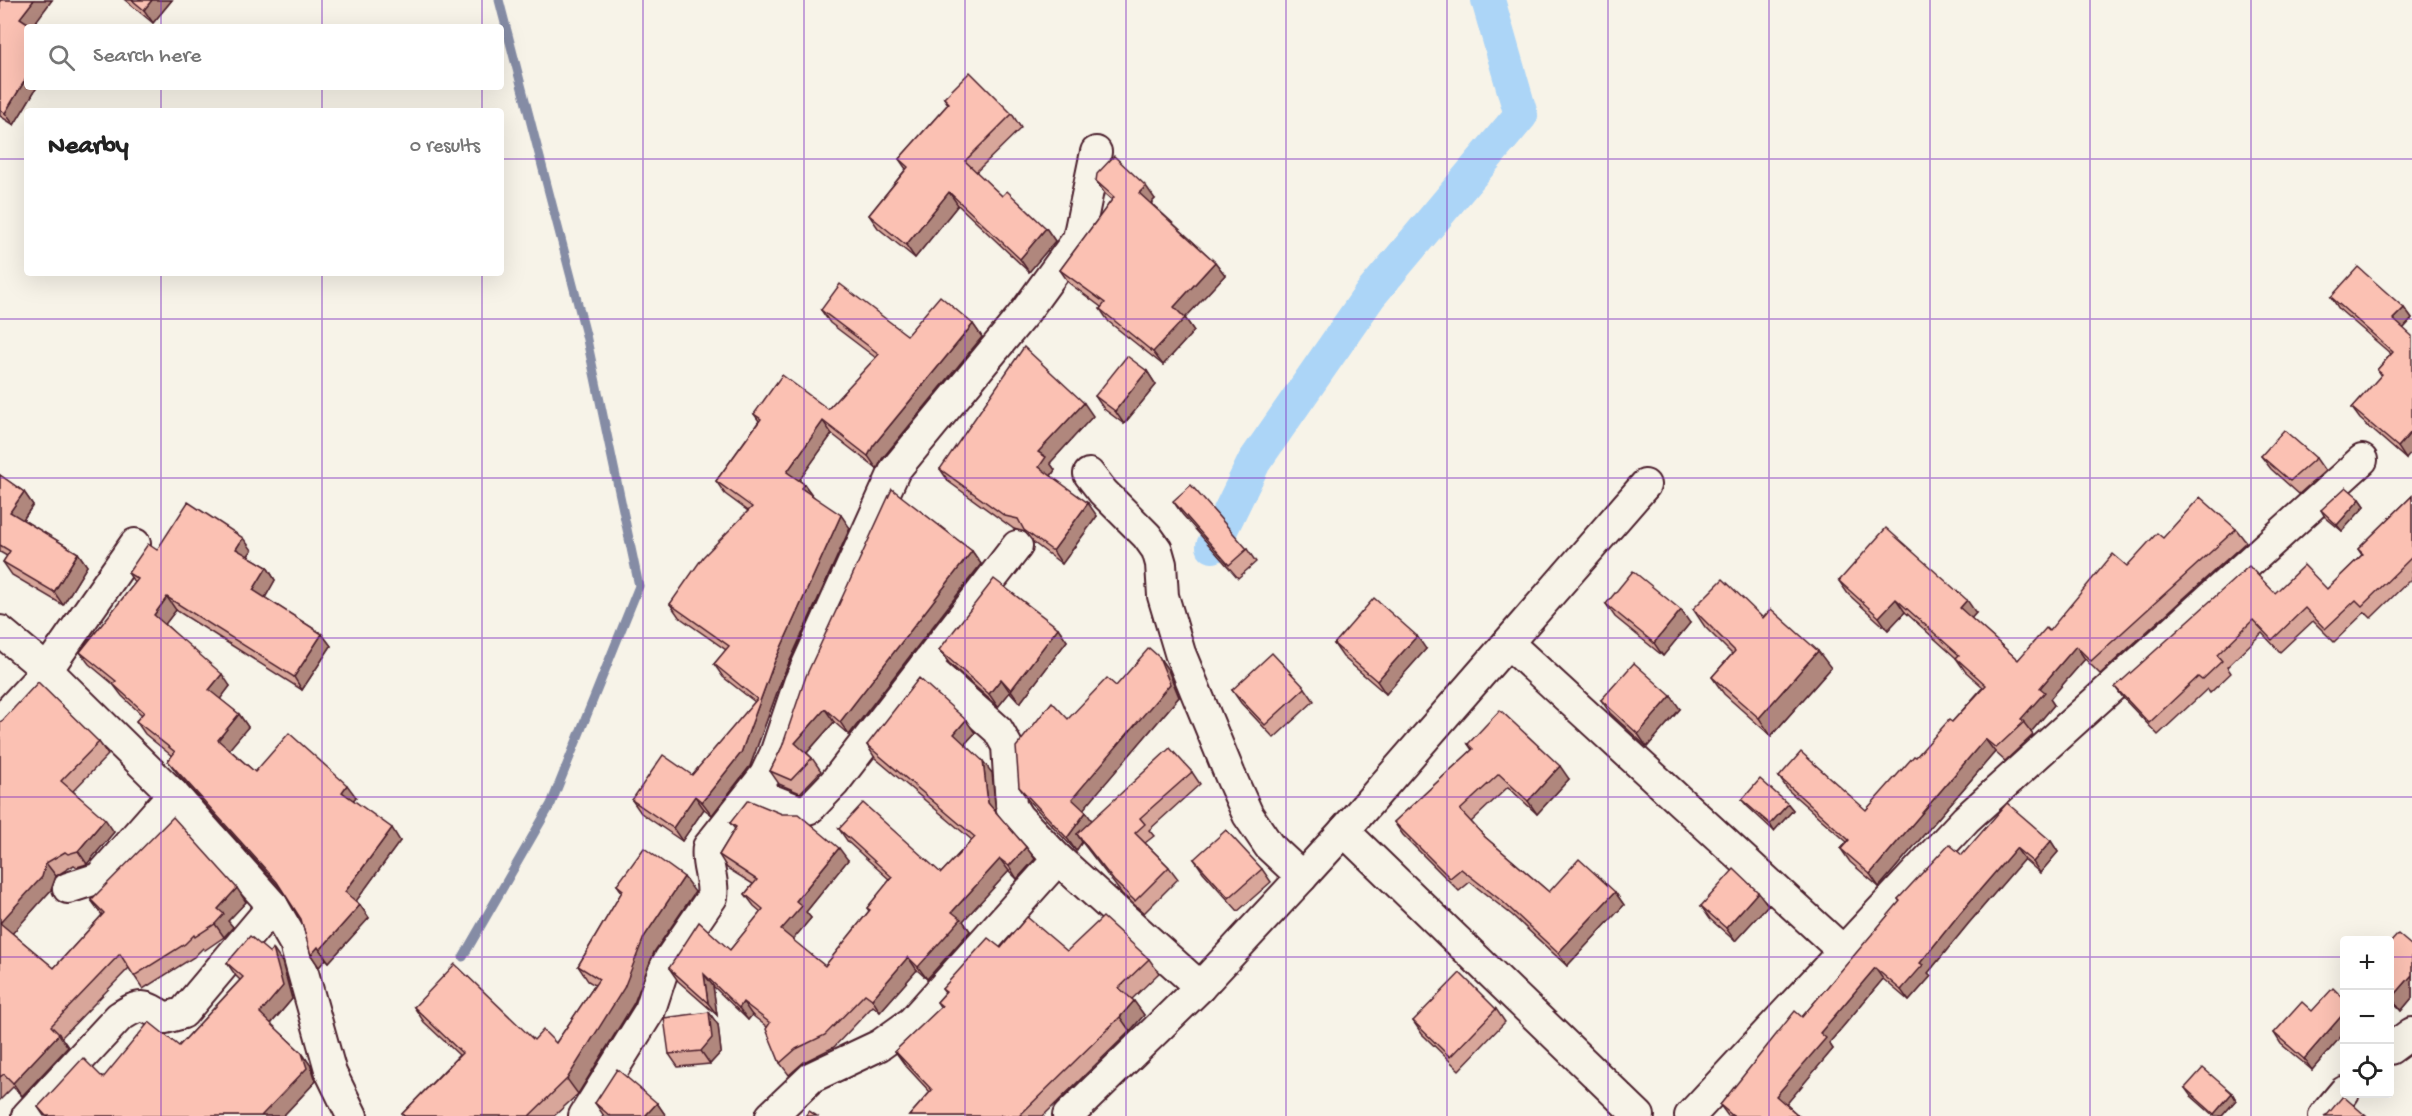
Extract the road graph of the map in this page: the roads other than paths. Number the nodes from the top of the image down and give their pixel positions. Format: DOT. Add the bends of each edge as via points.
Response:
graph roads {
  1 [pos="1096,152"];
  2 [pos="2362,460"];
  3 [pos="1089,474"];
  4 [pos="1645,485"];
  5 [pos="135,544"];
  6 [pos="1017,546"];
  7 [pos="0,631"];
  8 [pos="1508,643"];
  9 [pos="925,665"];
  10 [pos="47,670"];
  11 [pos="0,721"];
  12 [pos="754,793"];
  13 [pos="173,794"];
  14 [pos="1344,831"];
  15 [pos="1058,859"];
  16 [pos="1302,877"];
  17 [pos="68,888"];
  18 [pos="273,906"];
  19 [pos="1844,951"];
  20 [pos="1200,987"];
  21 [pos="2412,1033"];
  22 [pos="2394,1046"];
  23 [pos="2340,1097"];
  24 [pos="27,1116"];
  25 [pos="352,1116"];
  26 [pos="584,1116"];
  27 [pos="771,1116"];
  28 [pos="1068,1116"];
  29 [pos="1639,1116"];
  30 [pos="1690,1116"];
  31 [pos="2324,1116"];
  1 -- 12 [label="street" via="1078,239 1025,312 895,470 799,683 776,754"];
  2 -- 19 [label="street" via="1966,819"];
  3 -- 16 [label="street" via="1157,550 1163,596 1180,653 1230,775 1248,815 1269,846"];
  4 -- 8 [label="street"];
  5 -- 10 [label="street"];
  6 -- 9 [label="street"];
  7 -- 10 [label="street"];
  8 -- 14 [label="street"];
  8 -- 19 [label="street"];
  9 -- 12 [label="street" via="834,783 810,808 797,810"];
  9 -- 15 [label="street" via="999,730 1007,746 1011,806"];
  10 -- 11 [label="street"];
  10 -- 13 [label="street"];
  12 -- 26 [label="street" via="708,847 706,861 714,886 712,897 669,960 650,1010"];
  13 -- 17 [label="street" via="99,878"];
  13 -- 18 [label="street"];
  14 -- 16 [label="street"];
  14 -- 29 [label="street"];
  15 -- 20 [label="street"];
  15 -- 27 [label="street" via="912,1022 880,1045 812,1077"];
  16 -- 20 [label="street"];
  18 -- 24 [label="street" via="183,1013 165,1018 145,1005 134,1007 119,1017"];
  18 -- 25 [label="street" via="295,944 331,1073"];
  19 -- 30 [label="street"];
  20 -- 28 [label="street"];
  21 -- 22 [label="street"];
  23 -- 31 [label="street"];
}
